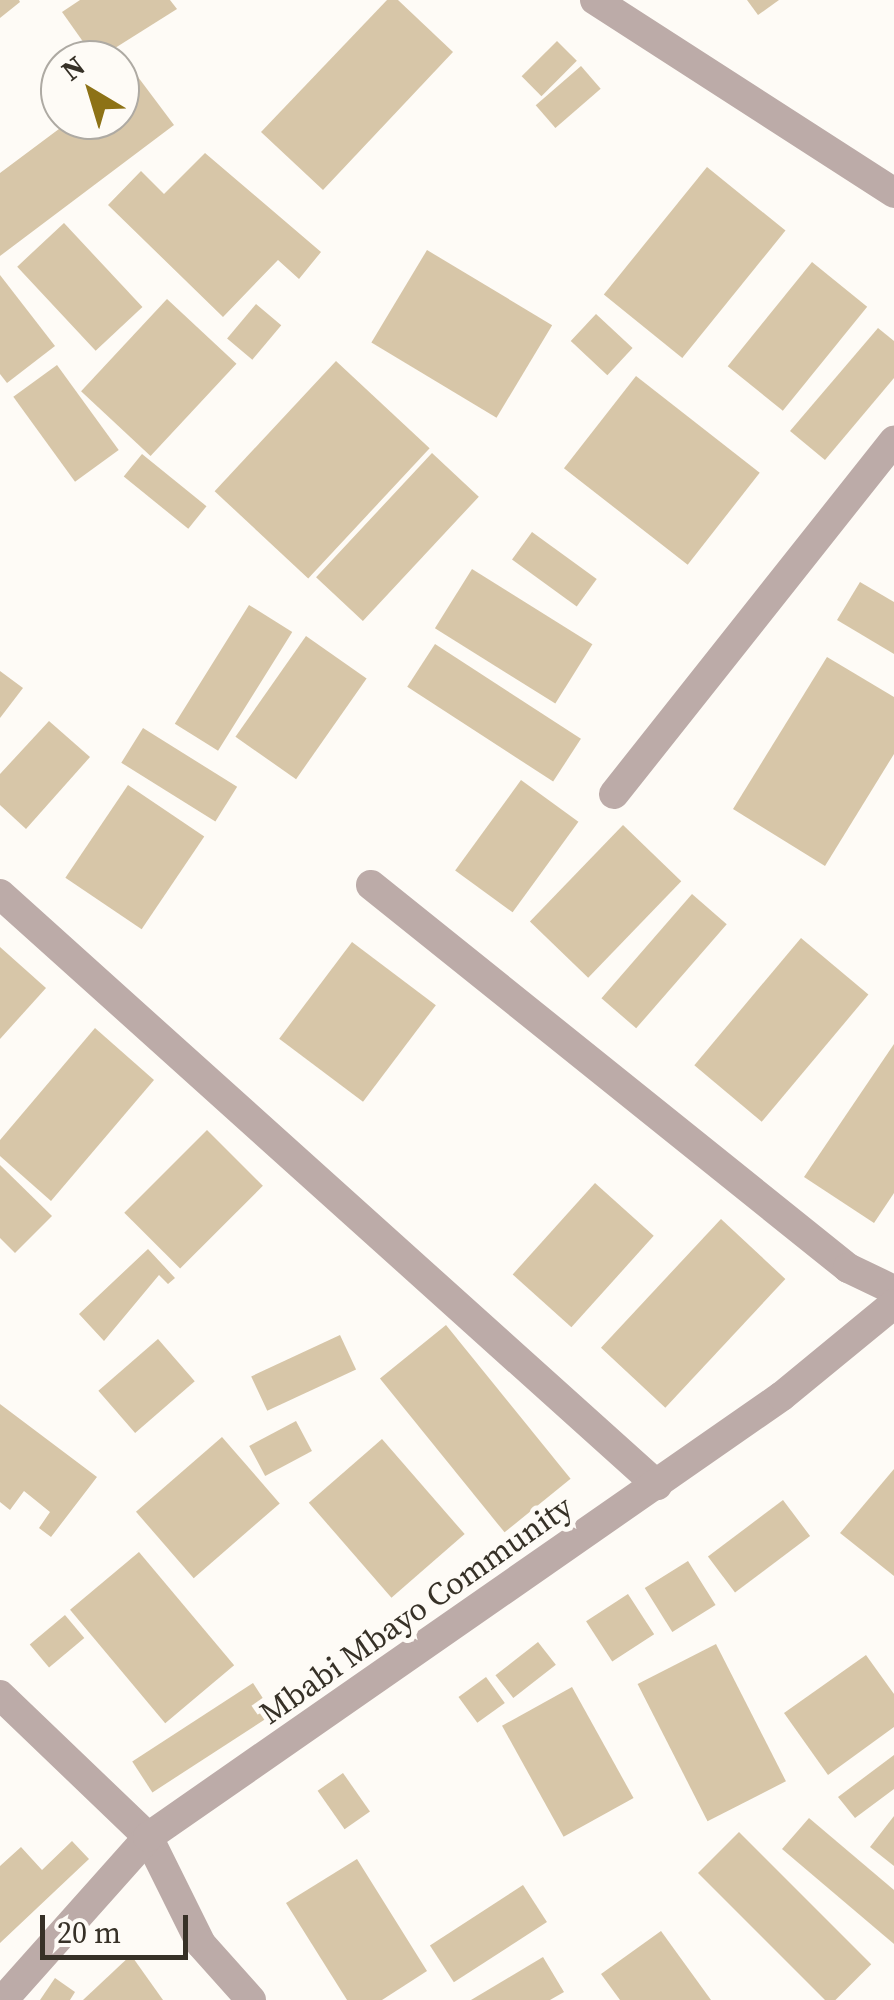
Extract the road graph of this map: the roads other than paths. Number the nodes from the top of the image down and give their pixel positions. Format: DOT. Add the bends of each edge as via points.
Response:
graph roads {
  1 [pos="595,0"];
  2 [pos="894,193"];
  3 [pos="894,441"];
  4 [pos="614,794"];
  5 [pos="371,885"];
  6 [pos="0,894"];
  7 [pos="894,1290"];
  8 [pos="894,1304"];
  9 [pos="657,1485"];
  10 [pos="0,1695"];
  11 [pos="148,1837"];
  12 [pos="3,2000"];
  13 [pos="251,2000"];
  1 -- 2 [label="street"];
  3 -- 4 [label="street"];
  5 -- 7 [label="street" via="848,1268"];
  6 -- 9 [label="street"];
  8 -- 9 [label="street, Mbabi Mbayo Community"];
  9 -- 11 [label="street, Mbabi Mbayo Community"];
  10 -- 11 [label="street"];
  11 -- 12 [label="street, Mbabi Mbayo Community"];
  11 -- 13 [label="street" via="202,1944"];
}
